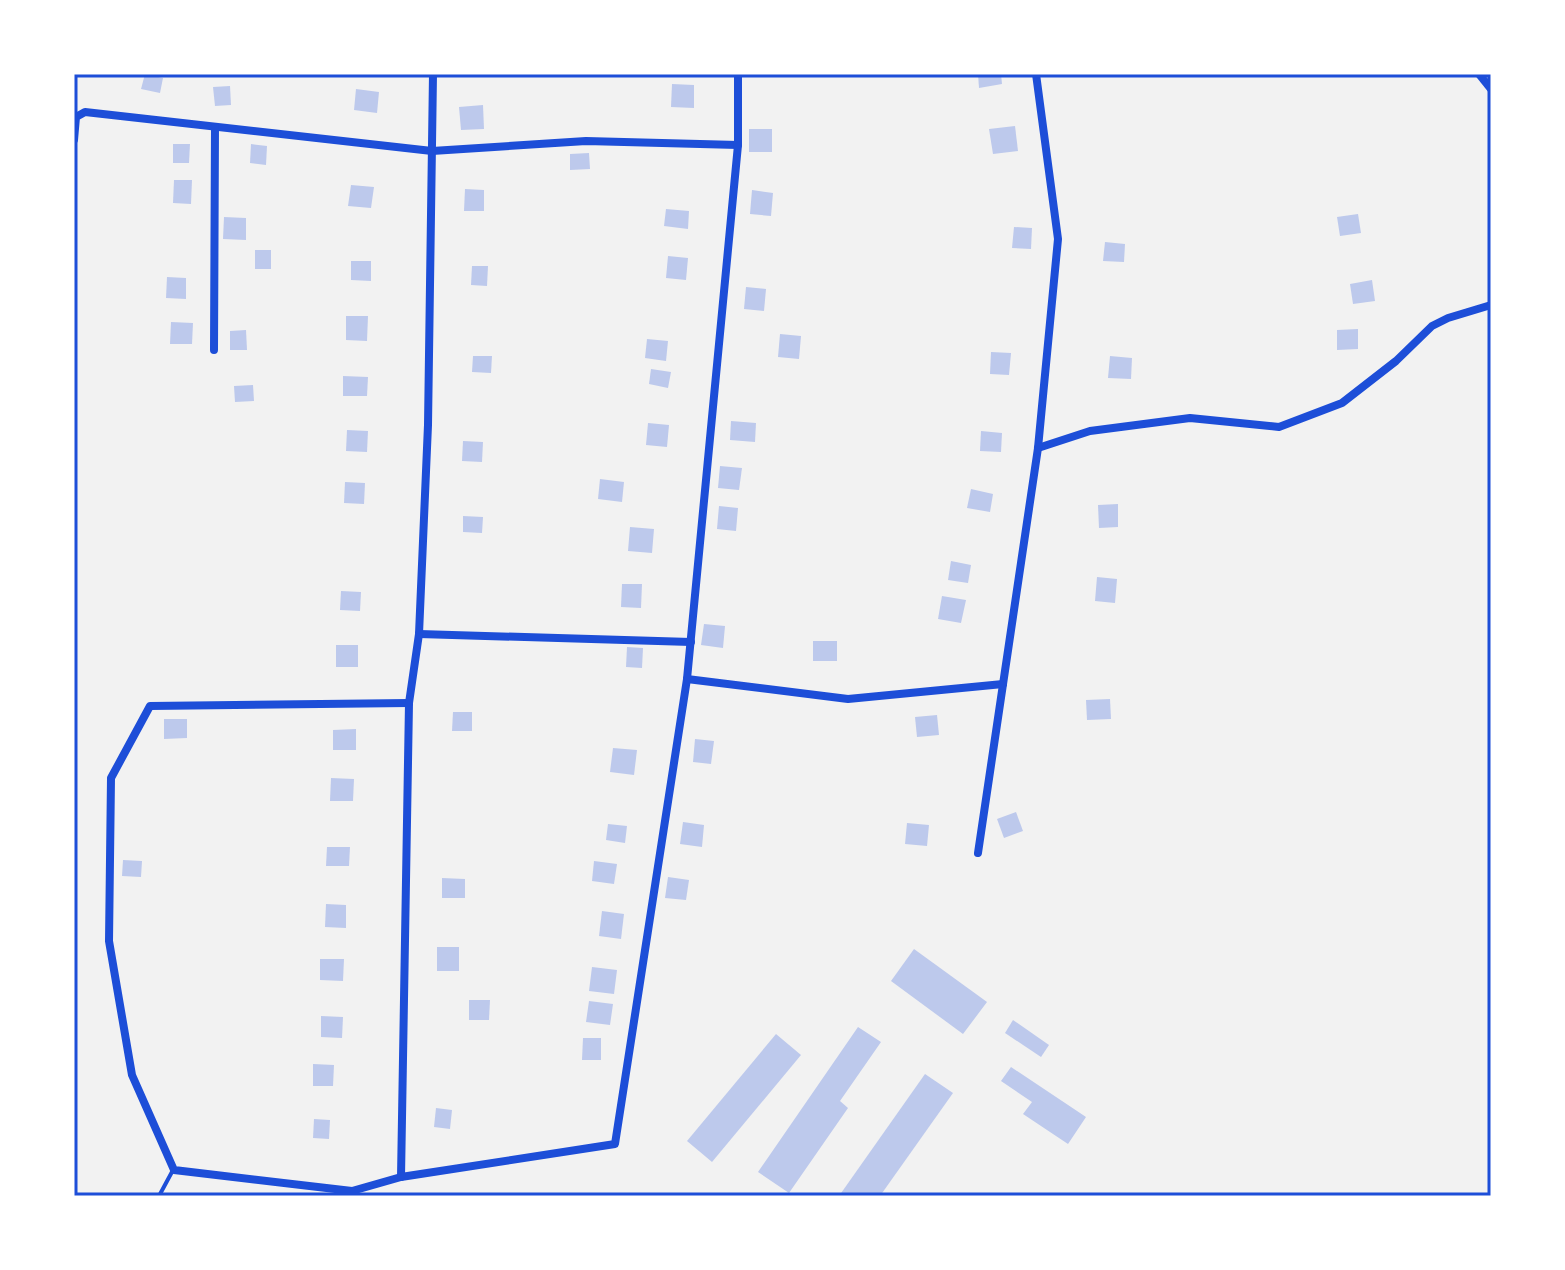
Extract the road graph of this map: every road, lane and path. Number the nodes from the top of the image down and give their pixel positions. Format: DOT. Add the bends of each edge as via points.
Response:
graph roads {
  1 [pos="433,74"];
  2 [pos="738,74"];
  3 [pos="1036,74"];
  4 [pos="1479,74"];
  5 [pos="1491,89"];
  6 [pos="215,127"];
  7 [pos="74,140"];
  8 [pos="738,145"];
  9 [pos="432,151"];
  10 [pos="1491,305"];
  11 [pos="214,350"];
  12 [pos="1038,448"];
  13 [pos="419,634"];
  14 [pos="691,642"];
  15 [pos="687,679"];
  16 [pos="1003,684"];
  17 [pos="409,703"];
  18 [pos="978,853"];
  19 [pos="174,1170"];
  20 [pos="401,1177"];
  21 [pos="349,1193"];
  22 [pos="159,1196"];
  1 -- 9 [label="street"];
  2 -- 8 [label="street"];
  3 -- 12 [label="street" via="1058,239"];
  4 -- 5 [label="street"];
  6 -- 7 [label="street" via="85,112 76,117"];
  6 -- 9 [label="street"];
  6 -- 11 [label="street"];
  8 -- 9 [label="street" via="586,141"];
  8 -- 14 [label="street"];
  9 -- 13 [label="street"];
  10 -- 12 [label="street" via="1432,326 1342,403 1279,427 1190,418 1090,431"];
  12 -- 16 [label="street"];
  13 -- 14 [label="street"];
  13 -- 17 [label="street"];
  14 -- 15 [label="street"];
  15 -- 16 [label="street" via="848,699"];
  15 -- 20 [label="street" via="615,1144"];
  16 -- 18 [label="street"];
  17 -- 19 [label="street" via="150,706 111,778 109,941 132,1075"];
  17 -- 20 [label="street"];
  19 -- 21 [label="street"];
  19 -- 22 [label="lane"];
  20 -- 21 [label="street"];
}
